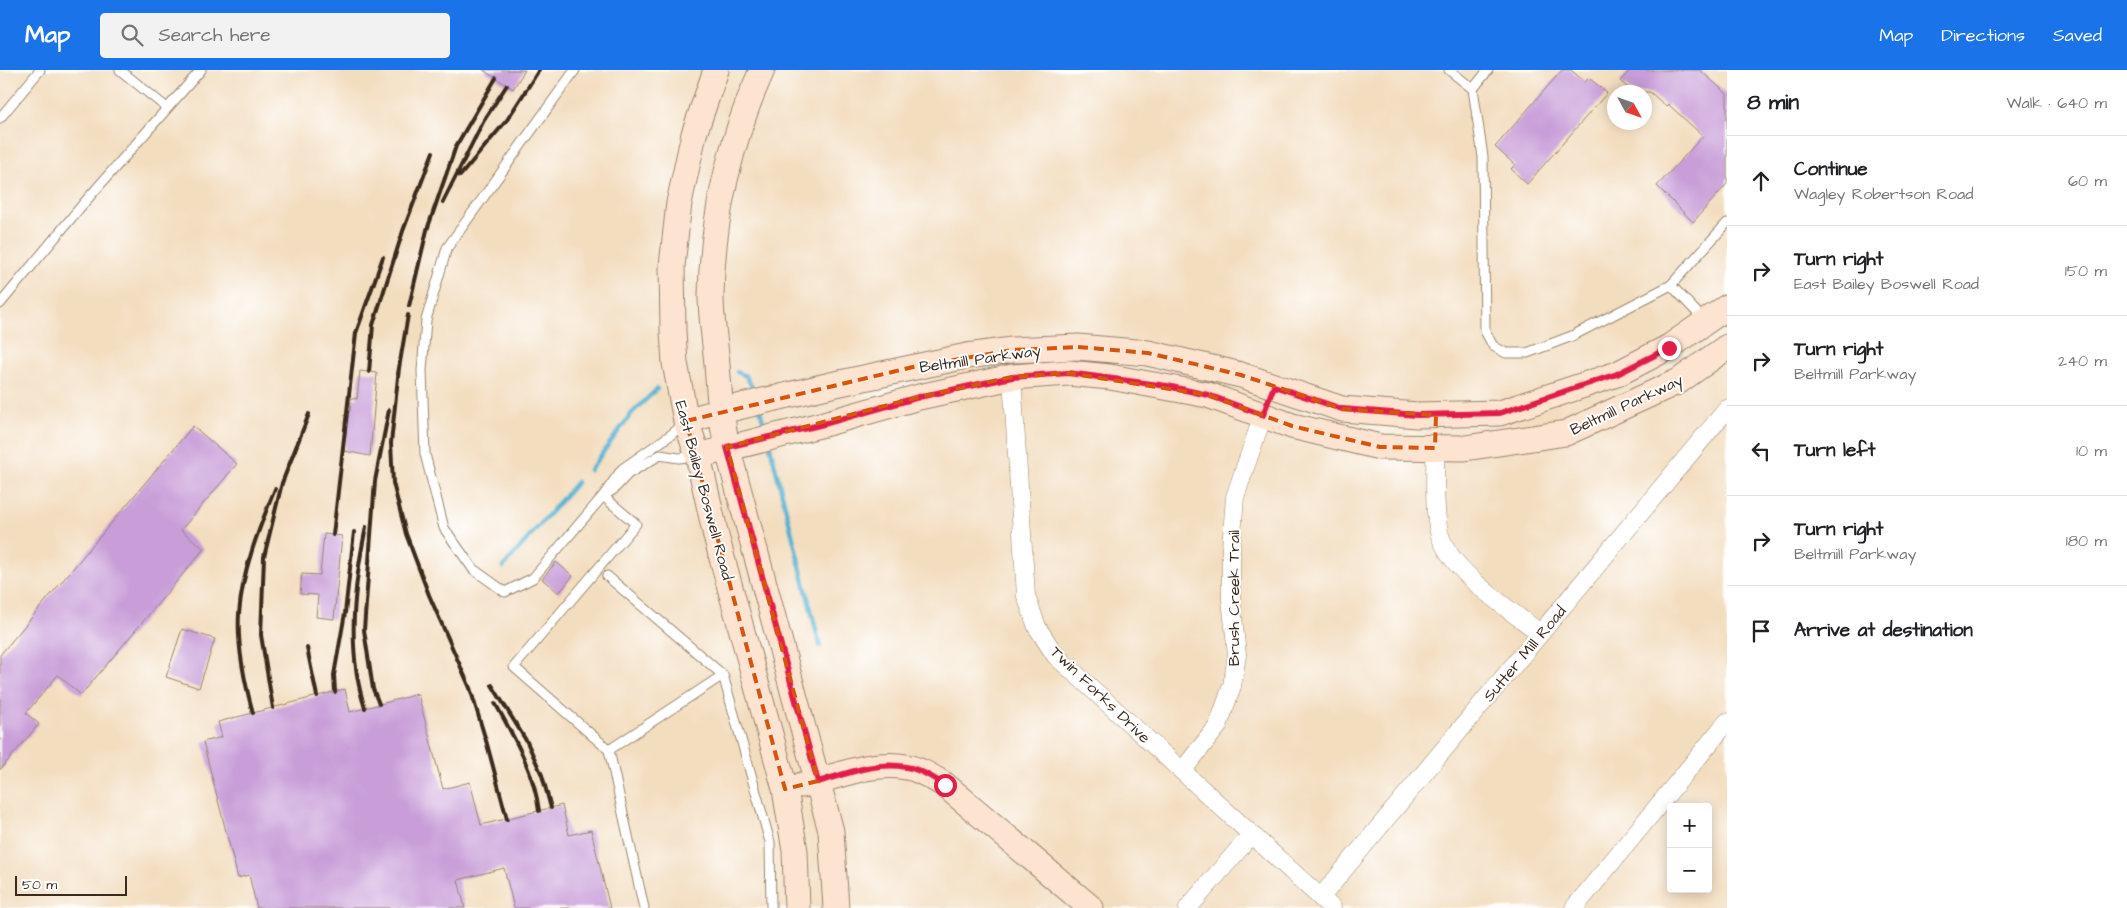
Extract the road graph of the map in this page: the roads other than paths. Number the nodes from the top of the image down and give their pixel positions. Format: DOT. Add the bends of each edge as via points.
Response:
graph roads {
  1 [pos="40,70"];
  2 [pos="120,70"];
  3 [pos="201,70"];
  4 [pos="575,70"];
  5 [pos="716,70"];
  6 [pos="762,70"];
  7 [pos="1449,70"];
  8 [pos="1488,70"];
  9 [pos="1473,88"];
  10 [pos="168,108"];
  11 [pos="0,118"];
  12 [pos="1727,223"];
  13 [pos="1671,285"];
  14 [pos="0,304"];
  15 [pos="1727,307"];
  16 [pos="1706,322"];
  17 [pos="1726,348"];
  18 [pos="1012,350"];
  19 [pos="1012,377"];
  20 [pos="1274,386"];
  21 [pos="1727,409"];
  22 [pos="721,411"];
  23 [pos="1436,414"];
  24 [pos="1263,415"];
  25 [pos="686,421"];
  26 [pos="727,447"];
  27 [pos="1435,448"];
  28 [pos="698,456"];
  29 [pos="603,496"];
  30 [pos="607,576"];
  31 [pos="1540,633"];
  32 [pos="723,675"];
  33 [pos="1727,722"];
  34 [pos="609,750"];
  35 [pos="1182,771"];
  36 [pos="818,782"];
  37 [pos="785,789"];
  38 [pos="1252,835"];
  39 [pos="1327,902"];
  40 [pos="644,908"];
  41 [pos="771,908"];
  42 [pos="797,908"];
  43 [pos="836,908"];
  44 [pos="1091,908"];
  45 [pos="1188,908"];
  46 [pos="1574,908"];
  1 -- 11 [label="lane"];
  2 -- 10 [label="lane"];
  3 -- 10 [label="lane"];
  4 -- 29 [label="lane" via="447,248 426,320 422,371 425,454 444,528 473,569 505,592 533,578"];
  5 -- 25 [label="street, East Bailey Boswell Road" via="685,168 674,250 672,331"];
  6 -- 22 [label="street, East Bailey Boswell Road" via="732,149 714,236 711,297"];
  7 -- 9 [label="lane"];
  8 -- 9 [label="lane"];
  9 -- 13 [label="lane" via="1484,157 1485,331 1493,346 1506,353 1527,353 1572,336"];
  10 -- 14 [label="lane"];
  12 -- 13 [label="lane"];
  13 -- 16 [label="lane"];
  15 -- 16 [label="street, Beltmill Parkway"];
  16 -- 17 [label="street"];
  16 -- 23 [label="street, Beltmill Parkway" via="1669,348 1617,374 1500,413"];
  17 -- 27 [label="street, Beltmill Parkway" via="1679,381 1566,433 1465,448"];
  18 -- 19 [label="street"];
  18 -- 20 [label="street, Beltmill Parkway" via="1078,347 1148,353"];
  18 -- 22 [label="street, Beltmill Parkway" via="913,367"];
  19 -- 24 [label="street, Beltmill Parkway" via="1068,373 1110,377 1208,395"];
  19 -- 26 [label="street, Beltmill Parkway" via="919,397"];
  19 -- 35 [label="street, Twin Forks Drive" via="1026,596 1037,627 1055,655"];
  20 -- 23 [label="street, Beltmill Parkway" via="1342,409"];
  20 -- 24 [label="street"];
  21 -- 31 [label="street, Sutter Mill Road"];
  22 -- 25 [label="street, Beltmill Parkway"];
  22 -- 26 [label="street, East Bailey Boswell Road"];
  23 -- 27 [label="street"];
  24 -- 27 [label="street, Beltmill Parkway" via="1292,426 1380,447"];
  24 -- 35 [label="street, Brush Creek Trail" via="1235,498 1230,599 1236,656 1232,686 1218,726"];
  25 -- 28 [label="street, East Bailey Boswell Road"];
  25 -- 29 [label="lane" via="622,469"];
  26 -- 28 [label="street, Beltmill Parkway"];
  26 -- 36 [label="street, East Bailey Boswell Road"];
  27 -- 31 [label="street" via="1439,533 1451,556 1476,583"];
  28 -- 29 [label="lane" via="660,455 628,474 614,490"];
  28 -- 37 [label="street, East Bailey Boswell Road" via="716,536"];
  29 -- 34 [label="lane" via="636,524 514,667"];
  30 -- 32 [label="lane"];
  31 -- 39 [label="street, Sutter Mill Road"];
  32 -- 34 [label="lane"];
  32 -- 41 [label="lane" via="770,842"];
  33 -- 46 [label="street"];
  34 -- 40 [label="lane"];
  35 -- 38 [label="street, Twin Forks Drive"];
  36 -- 37 [label="street"];
  36 -- 43 [label="street, East Bailey Boswell Road" via="831,831"];
  36 -- 44 [label="street" via="874,766 906,766 927,775 945,785"];
  37 -- 42 [label="street, East Bailey Boswell Road" via="795,851"];
  38 -- 39 [label="street, Twin Forks Drive"];
  38 -- 45 [label="street"];
}
